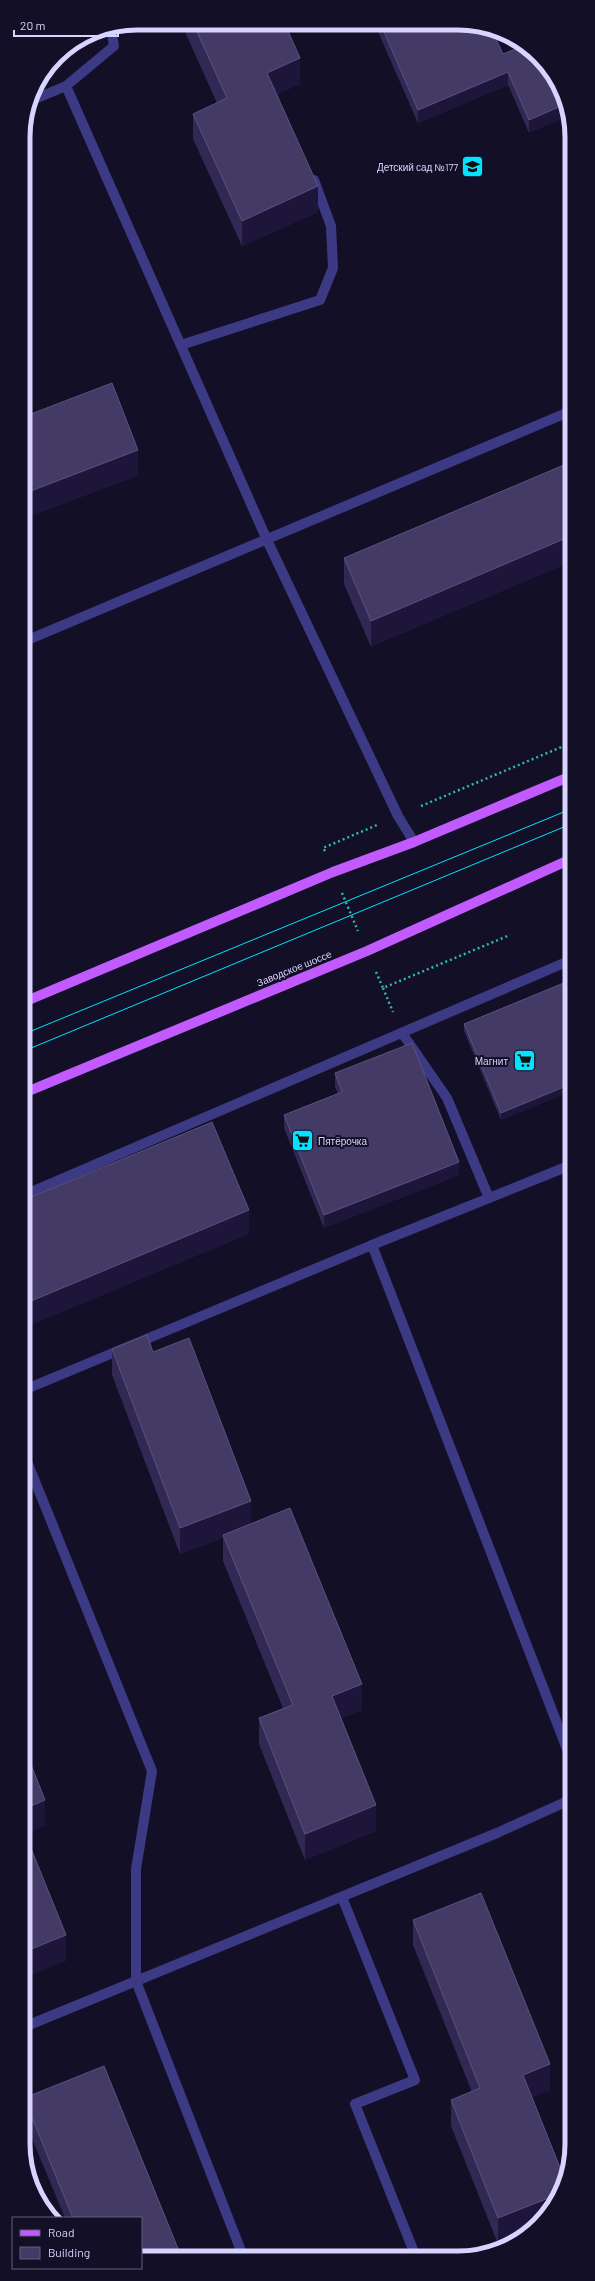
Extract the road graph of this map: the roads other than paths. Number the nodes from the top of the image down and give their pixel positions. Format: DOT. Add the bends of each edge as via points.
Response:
graph roads {
  1 [pos="112,33"];
  2 [pos="66,86"];
  3 [pos="38,97"];
  4 [pos="310,171"];
  5 [pos="181,346"];
  6 [pos="565,414"];
  7 [pos="267,540"];
  8 [pos="30,639"];
  9 [pos="565,779"];
  10 [pos="414,842"];
  11 [pos="565,862"];
  12 [pos="565,963"];
  13 [pos="30,999"];
  14 [pos="402,1033"];
  15 [pos="30,1091"];
  16 [pos="565,1166"];
  17 [pos="30,1192"];
  18 [pos="489,1198"];
  19 [pos="372,1245"];
  20 [pos="30,1388"];
  21 [pos="30,1469"];
  22 [pos="565,1744"];
  23 [pos="565,1802"];
  24 [pos="342,1897"];
  25 [pos="136,1981"];
  26 [pos="30,2025"];
  27 [pos="241,2251"];
  28 [pos="414,2251"];
  1 -- 2 [label="lane" via="114,46"];
  2 -- 3 [label="lane"];
  2 -- 5 [label="lane"];
  4 -- 5 [label="lane" via="331,226 333,268 320,300"];
  5 -- 7 [label="lane"];
  6 -- 7 [label="lane"];
  7 -- 8 [label="lane"];
  7 -- 10 [label="lane" via="398,816"];
  9 -- 10 [label="main road"];
  10 -- 13 [label="main road" via="333,872"];
  11 -- 15 [label="main road, Заводское шоссе" via="367,951"];
  12 -- 14 [label="lane"];
  14 -- 17 [label="lane"];
  14 -- 18 [label="lane" via="447,1098"];
  16 -- 18 [label="lane"];
  18 -- 19 [label="lane"];
  19 -- 20 [label="lane"];
  19 -- 22 [label="lane"];
  21 -- 25 [label="lane" via="152,1771 136,1870"];
  23 -- 24 [label="lane"];
  24 -- 25 [label="lane"];
  24 -- 28 [label="lane" via="415,2080 355,2104"];
  25 -- 26 [label="lane"];
  25 -- 27 [label="lane"];
}
